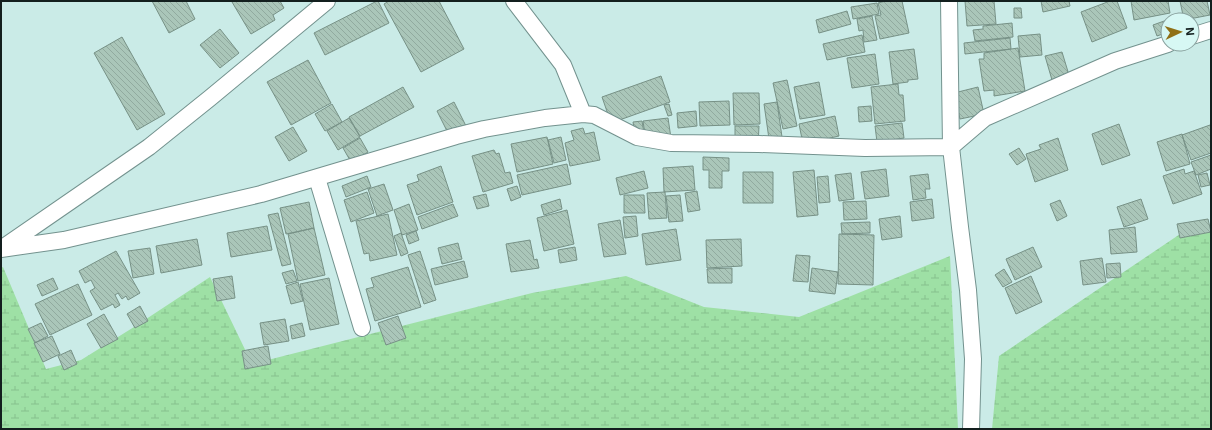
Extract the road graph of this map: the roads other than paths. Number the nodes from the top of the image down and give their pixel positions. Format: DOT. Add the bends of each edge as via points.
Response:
graph roads {
  1 [pos="327,1"];
  2 [pos="514,1"];
  3 [pos="949,1"];
  4 [pos="1211,30"];
  5 [pos="1200,33"];
  6 [pos="1160,47"];
  7 [pos="583,114"];
  8 [pos="951,146"];
  9 [pos="317,178"];
  10 [pos="2,248"];
  11 [pos="362,328"];
  12 [pos="971,429"];
  1 -- 10 [label="street" via="149,146"];
  2 -- 7 [label="street" via="563,65"];
  3 -- 8 [label="street"];
  4 -- 5 [label="street"];
  6 -- 8 [label="street" via="1115,62 985,118"];
  7 -- 8 [label="street" via="594,115 637,137 671,143 865,148"];
  7 -- 9 [label="street" via="484,129"];
  8 -- 12 [label="street" via="968,290 973,359"];
  9 -- 10 [label="street" via="124,227 64,240"];
  9 -- 11 [label="street"];
}
